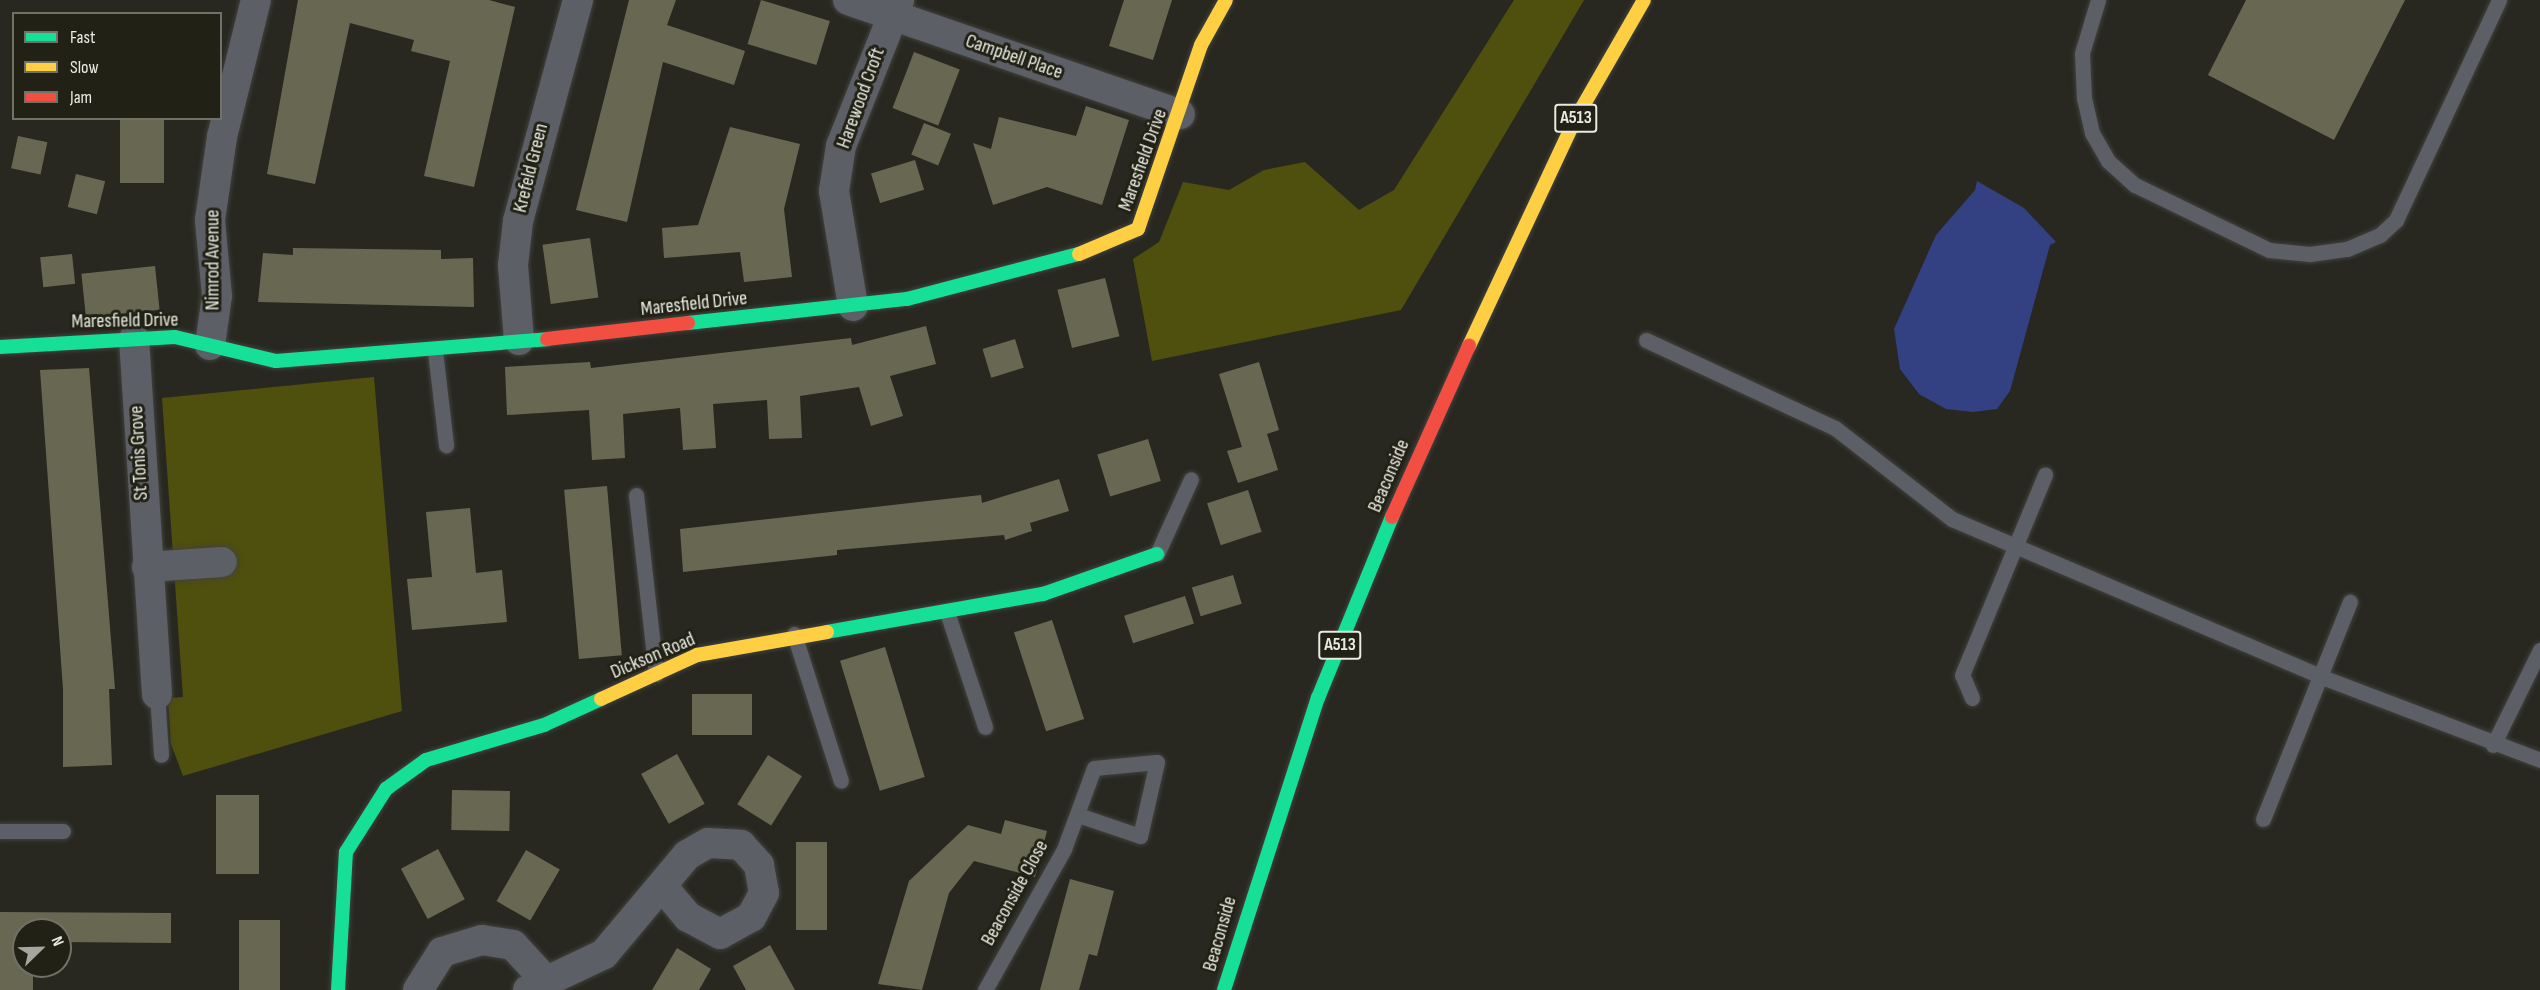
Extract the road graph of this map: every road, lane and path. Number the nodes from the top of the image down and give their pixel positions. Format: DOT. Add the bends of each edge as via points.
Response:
graph roads {
  1 [pos="256,0"];
  2 [pos="578,0"];
  3 [pos="848,0"];
  4 [pos="1226,0"];
  5 [pos="1644,0"];
  6 [pos="2098,0"];
  7 [pos="2499,0"];
  8 [pos="895,8"];
  9 [pos="1180,114"];
  10 [pos="853,306"];
  11 [pos="134,339"];
  12 [pos="519,340"];
  13 [pos="1646,340"];
  14 [pos="210,345"];
  15 [pos="0,347"];
  16 [pos="435,351"];
  17 [pos="446,445"];
  18 [pos="2045,475"];
  19 [pos="1191,479"];
  20 [pos="636,495"];
  21 [pos="2015,546"];
  22 [pos="1157,554"];
  23 [pos="222,562"];
  24 [pos="147,567"];
  25 [pos="2350,602"];
  26 [pos="948,615"];
  27 [pos="794,634"];
  28 [pos="2540,650"];
  29 [pos="656,674"];
  30 [pos="2322,677"];
  31 [pos="157,694"];
  32 [pos="1972,698"];
  33 [pos="985,727"];
  34 [pos="2493,745"];
  35 [pos="161,755"];
  36 [pos="2540,760"];
  37 [pos="841,781"];
  38 [pos="1078,815"];
  39 [pos="2262,819"];
  40 [pos="0,831"];
  41 [pos="63,831"];
  42 [pos="664,888"];
  43 [pos="537,986"];
  44 [pos="338,990"];
  45 [pos="418,990"];
  46 [pos="985,990"];
  47 [pos="1224,990"];
  1 -- 14 [label="street, Nimrod Avenue" via="222,137 210,220 217,296"];
  2 -- 12 [label="street, Krefeld Green" via="518,221 513,265"];
  3 -- 8 [label="street, Campbell Place"];
  4 -- 9 [label="main road, Maresfield Drive" via="1202,45"];
  5 -- 47 [label="main road, Beaconside / A513" via="1575,120 1483,310 1318,698 1259,867"];
  6 -- 7 [label="lane" via="2082,53 2084,98 2092,133 2108,161 2135,185 2269,250 2310,254 2347,249 2380,235 2396,220"];
  8 -- 9 [label="street, Campbell Place"];
  8 -- 10 [label="street, Harewood Croft" via="841,146 834,192"];
  9 -- 10 [label="main road, Maresfield Drive" via="1151,202 1138,229 1122,240 907,299"];
  10 -- 12 [label="main road, Maresfield Drive"];
  11 -- 14 [label="main road, Maresfield Drive" via="175,337"];
  11 -- 15 [label="main road, Maresfield Drive"];
  11 -- 24 [label="street, St Tonis Grove"];
  12 -- 16 [label="main road, Maresfield Drive"];
  13 -- 21 [label="lane" via="1835,428 1952,519"];
  14 -- 16 [label="main road, Maresfield Drive" via="236,356 276,361"];
  16 -- 17 [label="lane"];
  18 -- 21 [label="lane"];
  19 -- 22 [label="lane"];
  20 -- 29 [label="lane"];
  21 -- 30 [label="lane"];
  21 -- 32 [label="lane" via="1962,675"];
  22 -- 26 [label="main road, Dickson Road" via="1043,594"];
  23 -- 24 [label="street"];
  24 -- 31 [label="street, St Tonis Grove"];
  25 -- 30 [label="lane"];
  26 -- 27 [label="main road, Dickson Road"];
  26 -- 33 [label="lane"];
  27 -- 29 [label="main road, Dickson Road" via="697,655"];
  27 -- 37 [label="lane"];
  28 -- 34 [label="lane"];
  29 -- 44 [label="main road, Dickson Road" via="544,725 426,760 386,789 346,852"];
  30 -- 34 [label="lane"];
  30 -- 39 [label="lane"];
  31 -- 35 [label="lane"];
  34 -- 36 [label="lane"];
  38 -- 38 [label="lane, Beaconside Close" via="1094,768 1157,762 1140,836"];
  38 -- 46 [label="lane, Beaconside Close" via="1040,896"];
  40 -- 41 [label="lane"];
  42 -- 43 [label="street" via="604,954"];
  43 -- 45 [label="street" via="513,945 482,940 442,952"];
}
